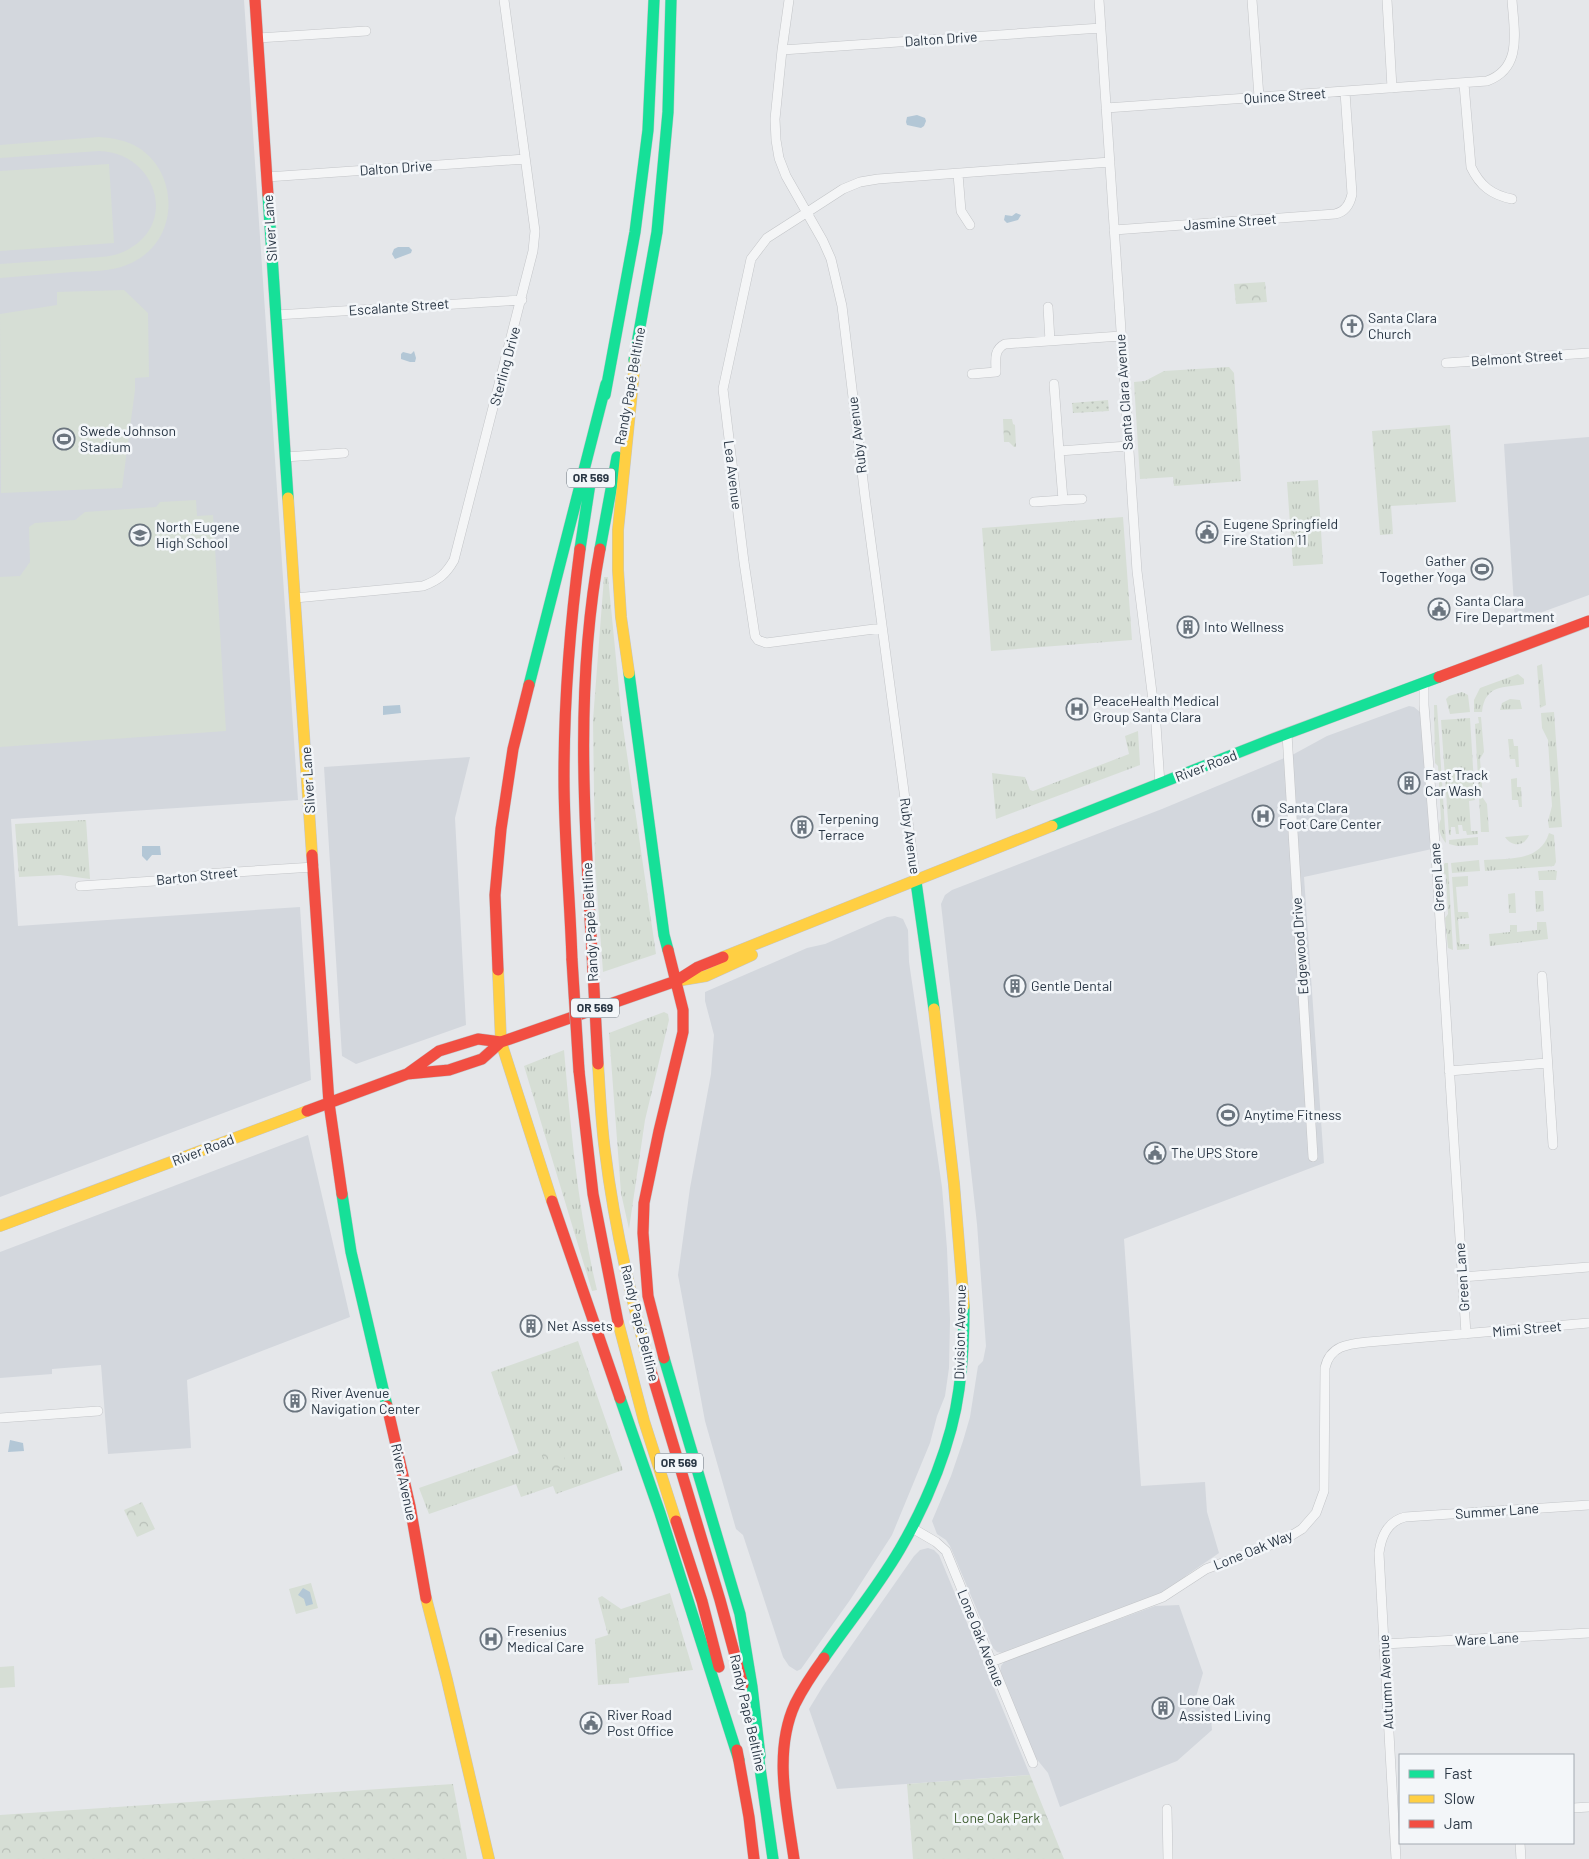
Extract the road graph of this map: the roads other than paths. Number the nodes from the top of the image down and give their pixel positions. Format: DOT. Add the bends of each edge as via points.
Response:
graph roads {
  1 [pos="255,0"];
  2 [pos="504,0"];
  3 [pos="654,0"];
  4 [pos="671,0"];
  5 [pos="789,0"];
  6 [pos="1099,0"];
  7 [pos="1252,0"];
  8 [pos="1387,0"];
  9 [pos="1512,0"];
  10 [pos="1101,28"];
  11 [pos="366,31"];
  12 [pos="258,38"];
  13 [pos="782,50"];
  14 [pos="1464,84"];
  15 [pos="1392,88"];
  16 [pos="1345,92"];
  17 [pos="1259,98"];
  18 [pos="1106,108"];
  19 [pos="525,159"];
  20 [pos="1110,162"];
  21 [pos="958,174"];
  22 [pos="267,177"];
  23 [pos="1512,199"];
  24 [pos="806,212"];
  25 [pos="970,225"];
  26 [pos="1114,230"];
  27 [pos="522,300"];
  28 [pos="1048,307"];
  29 [pos="276,315"];
  30 [pos="1121,336"];
  31 [pos="1050,341"];
  32 [pos="636,352"];
  33 [pos="1589,353"];
  34 [pos="1446,363"];
  35 [pos="972,374"];
  36 [pos="606,384"];
  37 [pos="1054,384"];
  38 [pos="1128,446"];
  39 [pos="1059,451"];
  40 [pos="344,453"];
  41 [pos="285,457"];
  42 [pos="1082,499"];
  43 [pos="1063,500"];
  44 [pos="1034,502"];
  45 [pos="295,598"];
  46 [pos="1589,621"];
  47 [pos="882,628"];
  48 [pos="1424,683"];
  49 [pos="1287,734"];
  50 [pos="1160,784"];
  51 [pos="314,867"];
  52 [pos="916,882"];
  53 [pos="80,886"];
  54 [pos="1542,976"];
  55 [pos="676,981"];
  56 [pos="501,1042"];
  57 [pos="1547,1064"];
  58 [pos="1449,1070"];
  59 [pos="407,1074"];
  60 [pos="329,1103"];
  61 [pos="1553,1145"];
  62 [pos="1313,1157"];
  63 [pos="0,1226"];
  64 [pos="1589,1267"];
  65 [pos="1462,1278"];
  66 [pos="1589,1323"];
  67 [pos="1466,1334"];
  68 [pos="98,1411"];
  69 [pos="0,1418"];
  70 [pos="1589,1505"];
  71 [pos="1405,1517"];
  72 [pos="912,1528"];
  73 [pos="1589,1633"];
  74 [pos="1384,1644"];
  75 [pos="991,1662"];
  76 [pos="760,1756"];
  77 [pos="739,1760"];
  78 [pos="1033,1763"];
  79 [pos="1589,1807"];
  80 [pos="1574,1808"];
  81 [pos="1167,1809"];
  82 [pos="1520,1844"];
  83 [pos="489,1859"];
  84 [pos="754,1859"];
  85 [pos="773,1859"];
  86 [pos="794,1859"];
  87 [pos="1168,1859"];
  88 [pos="1396,1859"];
  89 [pos="1521,1859"];
  1 -- 12 [label="main road, Silver Lane"];
  2 -- 19 [label="street, Sterling Drive"];
  3 -- 36 [label="main road, Randy Papé Beltline / OR 569" via="648,130 635,232"];
  4 -- 32 [label="main road, Randy Papé Beltline / OR 569" via="668,112 658,232"];
  5 -- 13 [label="street, Ruby Avenue"];
  6 -- 10 [label="street, Santa Clara Avenue"];
  7 -- 17 [label="street"];
  8 -- 15 [label="street"];
  9 -- 14 [label="street, Quince Street" via="1513,50 1509,64 1500,75 1487,81"];
  10 -- 13 [label="street, Dalton Drive"];
  10 -- 18 [label="street, Santa Clara Avenue"];
  11 -- 12 [label="street"];
  12 -- 22 [label="main road, Silver Lane"];
  13 -- 24 [label="street, Ruby Avenue" via="776,140 786,176"];
  14 -- 15 [label="street, Quince Street"];
  14 -- 23 [label="street" via="1471,167 1486,188"];
  15 -- 16 [label="street, Quince Street"];
  16 -- 17 [label="street, Quince Street"];
  16 -- 26 [label="street, Jasmine Street" via="1352,188 1351,201 1345,209 1335,214"];
  17 -- 18 [label="street, Quince Street"];
  18 -- 20 [label="street, Santa Clara Avenue"];
  19 -- 22 [label="street, Dalton Drive"];
  19 -- 27 [label="street, Sterling Drive" via="535,231 534,251"];
  20 -- 21 [label="street"];
  20 -- 26 [label="street, Santa Clara Avenue"];
  21 -- 24 [label="street" via="860,182"];
  21 -- 25 [label="street" via="960,206"];
  22 -- 29 [label="main road, Silver Lane"];
  24 -- 47 [label="street, Ruby Avenue" via="831,259 842,306"];
  24 -- 47 [label="street, Lea Avenue" via="767,238 750,259 723,383 752,630 758,640 766,643"];
  26 -- 30 [label="street, Santa Clara Avenue"];
  27 -- 29 [label="street, Escalante Street"];
  27 -- 45 [label="street, Sterling Drive" via="454,560 447,572 423,586"];
  28 -- 31 [label="street"];
  29 -- 41 [label="main road, Silver Lane"];
  30 -- 31 [label="street"];
  30 -- 38 [label="street, Santa Clara Avenue"];
  31 -- 35 [label="street" via="1003,345 996,356 996,372"];
  32 -- 55 [label="main road" via="618,530 618,570 621,617 663,926"];
  32 -- 76 [label="main road, Randy Papé Beltline / OR 569, bridge" via="599,554 583,722 584,810 605,1150 622,1253 645,1350 722,1605"];
  33 -- 34 [label="street, Belmont Street"];
  36 -- 56 [label="main road" via="513,749 501,830 496,895"];
  36 -- 77 [label="main road, Randy Papé Beltline / OR 569, bridge" via="579,549 569,643 564,780 572,960 587,1158 610,1286 637,1396 702,1602"];
  37 -- 39 [label="street"];
  38 -- 39 [label="street"];
  38 -- 50 [label="street, Santa Clara Avenue" via="1140,602"];
  39 -- 43 [label="street"];
  40 -- 41 [label="street"];
  41 -- 45 [label="main road, Silver Lane"];
  42 -- 43 [label="street"];
  43 -- 44 [label="street"];
  45 -- 51 [label="main road, Silver Lane"];
  46 -- 48 [label="main road, River Road"];
  47 -- 52 [label="street, Ruby Avenue"];
  48 -- 49 [label="main road, River Road"];
  48 -- 58 [label="street, Green Lane"];
  49 -- 50 [label="main road, River Road"];
  49 -- 62 [label="street, Edgewood Drive"];
  50 -- 52 [label="main road, River Road"];
  51 -- 53 [label="street, Barton Street"];
  51 -- 60 [label="main road, Silver Lane"];
  52 -- 55 [label="main road, River Road" via="825,918 778,944 707,975"];
  52 -- 72 [label="main road, Division Avenue" via="938,1034 960,1248 963,1313 953,1418 942,1455"];
  54 -- 57 [label="street"];
  55 -- 56 [label="main road, River Road"];
  55 -- 76 [label="main road" via="683,1010 681,1046 644,1203 648,1296 662,1356 740,1614"];
  56 -- 59 [label="main road, River Road" via="482,1058 449,1070"];
  56 -- 59 [label="main road, River Road" via="478,1039 439,1051"];
  56 -- 77 [label="main road" via="561,1230 660,1513"];
  57 -- 58 [label="street"];
  57 -- 61 [label="street"];
  58 -- 65 [label="street, Green Lane"];
  59 -- 60 [label="main road, River Road"];
  60 -- 63 [label="main road, River Road"];
  60 -- 83 [label="main road, River Avenue" via="352,1252 410,1506 426,1600"];
  64 -- 65 [label="street"];
  65 -- 67 [label="street, Green Lane"];
  66 -- 67 [label="street, Mimi Street"];
  67 -- 75 [label="street, Lone Oak Way" via="1353,1343 1340,1346 1332,1353 1325,1368 1324,1490 1316,1513 1297,1533 1206,1569 1163,1596"];
  68 -- 69 [label="street"];
  70 -- 71 [label="street, Summer Lane"];
  71 -- 74 [label="street, Autumn Avenue" via="1390,1526 1380,1548"];
  72 -- 75 [label="street, Lone Oak Avenue" via="946,1551"];
  72 -- 86 [label="main road, Division Avenue" via="804,1686 789,1721 783,1751 783,1775"];
  73 -- 74 [label="street, Ware Lane"];
  74 -- 88 [label="street, Autumn Avenue"];
  75 -- 78 [label="street, Lone Oak Avenue"];
  76 -- 85 [label="main road, Randy Papé Beltline / OR 569"];
  77 -- 84 [label="main road, Randy Papé Beltline / OR 569"];
  79 -- 80 [label="street"];
  81 -- 87 [label="street"];
  82 -- 89 [label="street"];
}
